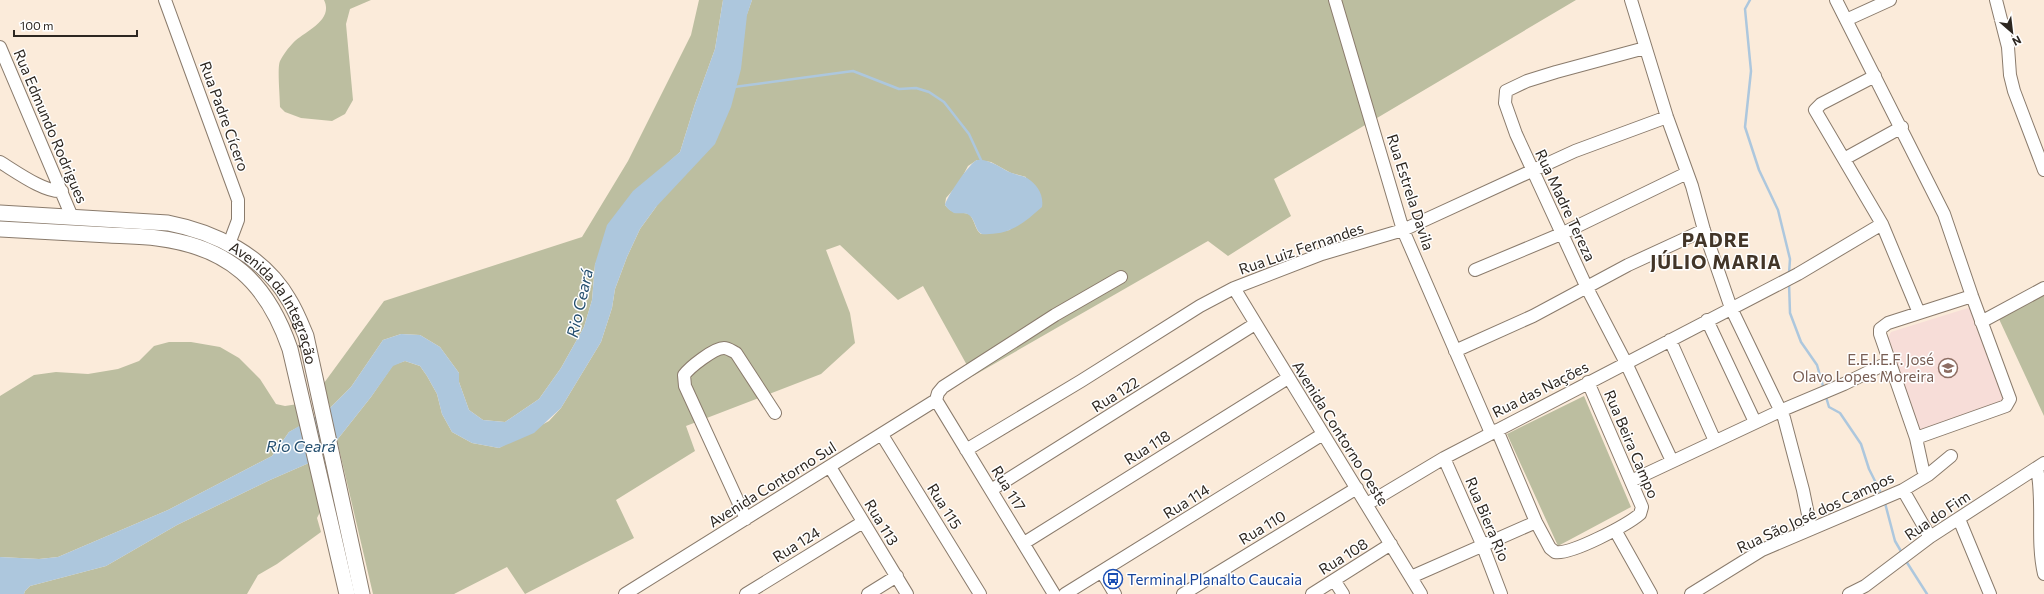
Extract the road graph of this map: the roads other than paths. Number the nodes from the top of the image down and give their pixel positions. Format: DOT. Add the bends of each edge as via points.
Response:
graph roads {
  1 [pos="165,0"];
  2 [pos="1335,0"];
  3 [pos="1632,0"];
  4 [pos="1836,0"];
  5 [pos="1890,0"];
  6 [pos="1996,0"];
  7 [pos="1846,20"];
  8 [pos="0,47"];
  9 [pos="1645,48"];
  10 [pos="1875,76"];
  11 [pos="1667,117"];
  12 [pos="1902,127"];
  13 [pos="1844,159"];
  14 [pos="0,162"];
  15 [pos="1533,170"];
  16 [pos="2044,170"];
  17 [pos="1687,173"];
  18 [pos="62,191"];
  19 [pos="0,213"];
  20 [pos="72,217"];
  21 [pos="104,219"];
  22 [pos="1882,224"];
  23 [pos="0,230"];
  24 [pos="1403,230"];
  25 [pos="1704,230"];
  26 [pos="1561,234"];
  27 [pos="104,235"];
  28 [pos="229,244"];
  29 [pos="1475,270"];
  30 [pos="1121,277"];
  31 [pos="1234,288"];
  32 [pos="1587,288"];
  33 [pos="2044,288"];
  34 [pos="1972,296"];
  35 [pos="1731,308"];
  36 [pos="1920,313"];
  37 [pos="1707,320"];
  38 [pos="1981,322"];
  39 [pos="1255,324"];
  40 [pos="1670,340"];
  41 [pos="1455,351"];
  42 [pos="1889,362"];
  43 [pos="1626,363"];
  44 [pos="1288,378"];
  45 [pos="1588,382"];
  46 [pos="936,400"];
  47 [pos="1780,411"];
  48 [pos="775,413"];
  49 [pos="1755,422"];
  50 [pos="1494,431"];
  51 [pos="882,434"];
  52 [pos="1323,434"];
  53 [pos="1916,438"];
  54 [pos="1716,441"];
  55 [pos="966,450"];
  56 [pos="1951,456"];
  57 [pos="1444,458"];
  58 [pos="1672,461"];
  59 [pos="2041,465"];
  60 [pos="830,467"];
  61 [pos="1928,475"];
  62 [pos="1631,481"];
  63 [pos="1357,488"];
  64 [pos="992,490"];
  65 [pos="1904,490"];
  66 [pos="1367,504"];
  67 [pos="746,519"];
  68 [pos="1959,519"];
  69 [pos="863,522"];
  70 [pos="1536,522"];
  71 [pos="1811,529"];
  72 [pos="1615,530"];
  73 [pos="1930,537"];
  74 [pos="1024,543"];
  75 [pos="1392,544"];
  76 [pos="1482,544"];
  77 [pos="1102,572"];
  78 [pos="2044,574"];
  79 [pos="897,576"];
  80 [pos="1411,577"];
  81 [pos="1334,580"];
  82 [pos="1868,590"];
  83 [pos="347,594"];
  84 [pos="362,594"];
  85 [pos="625,594"];
  86 [pos="746,594"];
  87 [pos="868,594"];
  88 [pos="907,594"];
  89 [pos="980,594"];
  90 [pos="1054,594"];
  91 [pos="1065,594"];
  92 [pos="1115,594"];
  93 [pos="1183,594"];
  94 [pos="1312,594"];
  95 [pos="1343,594"];
  96 [pos="1421,594"];
  97 [pos="1501,594"];
  98 [pos="1651,594"];
  99 [pos="1691,594"];
  100 [pos="1849,594"];
  101 [pos="1990,594"];
  1 -- 28 [label="street, Rua Padre Cícero" via="236,194 238,220"];
  2 -- 24 [label="street, Rua Estrela Davila"];
  3 -- 9 [label="street"];
  4 -- 7 [label="street"];
  5 -- 7 [label="street"];
  6 -- 16 [label="street" via="2008,47 2014,91"];
  7 -- 10 [label="street"];
  8 -- 18 [label="street, Rua Edmundo Rodrigues"];
  9 -- 11 [label="street"];
  9 -- 15 [label="street, Rua Madre Tereza" via="1556,72 1506,91 1505,103 1511,122"];
  10 -- 12 [label="street"];
  10 -- 13 [label="street" via="1821,104 1815,110"];
  11 -- 15 [label="street, Rua Luiz Fernandes" via="1576,150"];
  11 -- 17 [label="street"];
  12 -- 13 [label="street"];
  12 -- 34 [label="street" via="1948,223"];
  13 -- 22 [label="street"];
  14 -- 18 [label="street" via="46,189"];
  15 -- 24 [label="street, Rua Luiz Fernandes"];
  15 -- 26 [label="street, Rua Madre Tereza"];
  17 -- 25 [label="street"];
  17 -- 26 [label="street"];
  18 -- 20 [label="street, Rua Edmundo Rodrigues"];
  19 -- 20 [label="main road, Avenida da Integração"];
  20 -- 21 [label="main road, Avenida da Integração"];
  21 -- 27 [label="main road"];
  21 -- 28 [label="main road, Avenida da Integração" via="168,223 194,228"];
  22 -- 35 [label="street, Rua das Nações" via="1798,274"];
  22 -- 36 [label="street"];
  23 -- 27 [label="main road, Avenida da Integração"];
  24 -- 31 [label="street, Rua Luiz Fernandes" via="1322,254"];
  24 -- 41 [label="street, Rua Estrela Davila"];
  25 -- 32 [label="street" via="1645,257"];
  25 -- 35 [label="street"];
  26 -- 29 [label="street"];
  26 -- 32 [label="street, Rua Madre Tereza"];
  27 -- 83 [label="main road, Avenida da Integração" via="157,238 187,243 219,256 248,277 268,300 283,329 302,399"];
  28 -- 84 [label="main road, Avenida da Integração" via="264,269 288,299 306,336"];
  30 -- 46 [label="street" via="1055,315 943,387"];
  31 -- 39 [label="street, Avenida Contorno Oeste"];
  31 -- 55 [label="street, Rua Luiz Fernandes"];
  32 -- 41 [label="street"];
  32 -- 43 [label="street, Rua Madre Tereza"];
  33 -- 38 [label="street"];
  34 -- 36 [label="street"];
  34 -- 38 [label="street"];
  35 -- 37 [label="street, Rua das Nações"];
  35 -- 47 [label="street"];
  36 -- 42 [label="street" via="1888,323 1880,329"];
  37 -- 40 [label="street, Rua das Nações"];
  37 -- 49 [label="street"];
  38 -- 53 [label="street" via="2010,399 2009,403"];
  39 -- 44 [label="street, Avenida Contorno Oeste"];
  39 -- 64 [label="street, Rua 122"];
  40 -- 43 [label="street, Rua das Nações"];
  40 -- 54 [label="street"];
  41 -- 50 [label="street, Rua Estrela Davila"];
  42 -- 47 [label="street"];
  42 -- 53 [label="street"];
  43 -- 45 [label="street, Rua das Nações"];
  43 -- 58 [label="street, Rua Madre Tereza"];
  44 -- 52 [label="street, Avenida Contorno Oeste"];
  44 -- 74 [label="street, Rua 118"];
  45 -- 50 [label="street, Rua das Nações"];
  45 -- 62 [label="street, Rua Beira Campo"];
  46 -- 51 [label="street, Avenida Contorno Sul"];
  46 -- 55 [label="street, Rua 117"];
  47 -- 49 [label="street"];
  47 -- 71 [label="street" via="1789,434"];
  48 -- 67 [label="street" via="736,353 731,350 716,350 684,375 685,386"];
  49 -- 54 [label="street"];
  50 -- 57 [label="street, Rua das Nações"];
  50 -- 70 [label="street, Rua Estrela Davila"];
  51 -- 60 [label="street, Avenida Contorno Sul"];
  51 -- 89 [label="street, Rua 115"];
  52 -- 63 [label="street, Avenida Contorno Oeste"];
  52 -- 77 [label="street, Rua 114"];
  53 -- 61 [label="street" via="1924,470"];
  54 -- 58 [label="street"];
  55 -- 64 [label="street, Rua 117"];
  56 -- 61 [label="street, Rua São José dos Campos"];
  57 -- 66 [label="street, Rua das Nações"];
  57 -- 76 [label="street, Rua Biera Rio"];
  58 -- 62 [label="street"];
  59 -- 68 [label="street, Rua do Fim"];
  59 -- 78 [label="street" via="2040,549"];
  60 -- 67 [label="street, Avenida Contorno Sul"];
  60 -- 69 [label="street, Rua 113"];
  61 -- 65 [label="street, Rua São José dos Campos"];
  62 -- 72 [label="street, Rua Beira Campo" via="1642,511"];
  63 -- 66 [label="street, Avenida Contorno Oeste"];
  63 -- 93 [label="street, Rua 110"];
  64 -- 74 [label="street, Rua 117"];
  65 -- 71 [label="street, Rua São José dos Campos"];
  65 -- 73 [label="street"];
  66 -- 75 [label="street, Avenida Contorno Oeste"];
  67 -- 85 [label="street, Avenida Contorno Sul"];
  68 -- 73 [label="street, Rua do Fim"];
  68 -- 101 [label="street"];
  69 -- 79 [label="street, Rua 113"];
  69 -- 86 [label="street, Rua 124"];
  70 -- 72 [label="street, Rua Estrela Davila" via="1554,552 1567,552"];
  70 -- 76 [label="street"];
  71 -- 99 [label="street, Rua São José dos Campos" via="1762,550"];
  72 -- 98 [label="street"];
  73 -- 82 [label="street, Rua do Fim"];
  74 -- 90 [label="street, Rua 117"];
  75 -- 80 [label="street, Avenida Contorno Oeste"];
  75 -- 81 [label="street, Rua 108"];
  76 -- 80 [label="street"];
  76 -- 97 [label="street, Rua Biera Rio"];
  77 -- 91 [label="street, Rua 114"];
  77 -- 92 [label="street"];
  79 -- 87 [label="street"];
  79 -- 88 [label="street, Rua 113"];
  80 -- 96 [label="street, Avenida Contorno Oeste"];
  81 -- 94 [label="street, Rua 108"];
  81 -- 95 [label="street"];
  82 -- 100 [label="street, Rua do Fim"];
}
